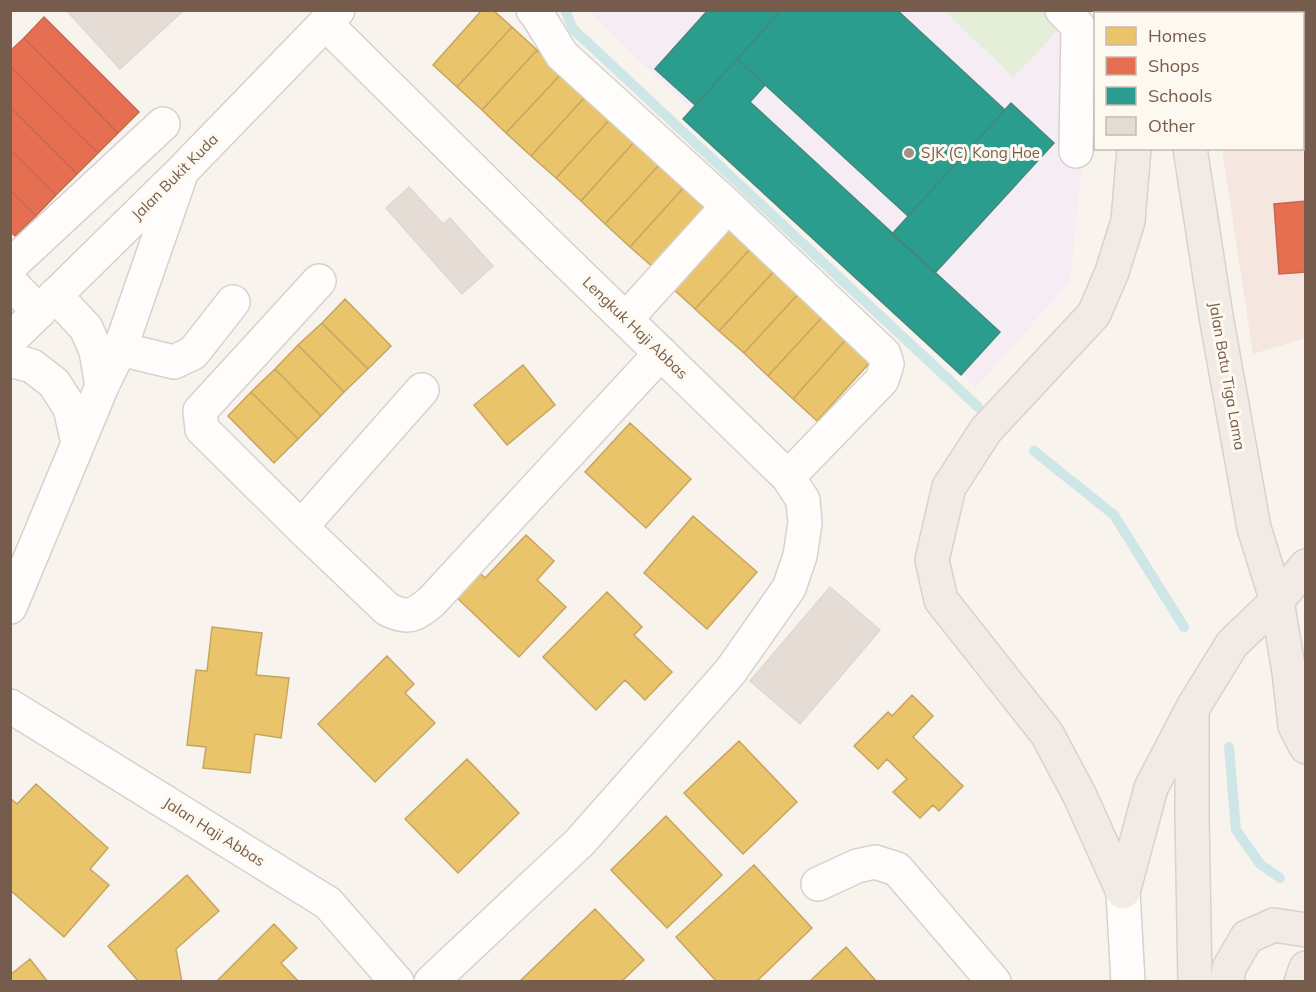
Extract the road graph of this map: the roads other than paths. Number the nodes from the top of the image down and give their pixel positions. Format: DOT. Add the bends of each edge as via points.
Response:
graph roads {
  1 [pos="533,10"];
  2 [pos="1062,10"];
  3 [pos="332,17"];
  4 [pos="164,124"];
  5 [pos="1134,150"];
  6 [pos="1190,150"];
  7 [pos="1076,151"];
  8 [pos="182,171"];
  9 [pos="728,206"];
  10 [pos="10,266"];
  11 [pos="319,281"];
  12 [pos="10,282"];
  13 [pos="233,302"];
  14 [pos="47,304"];
  15 [pos="626,319"];
  16 [pos="10,340"];
  17 [pos="120,349"];
  18 [pos="661,353"];
  19 [pos="10,360"];
  20 [pos="102,386"];
  21 [pos="422,390"];
  22 [pos="78,443"];
  23 [pos="788,477"];
  24 [pos="301,527"];
  25 [pos="1305,566"];
  26 [pos="1277,601"];
  27 [pos="10,607"];
  28 [pos="10,706"];
  29 [pos="1192,709"];
  30 [pos="1305,747"];
  31 [pos="818,884"];
  32 [pos="1123,892"];
  33 [pos="1305,930"];
  34 [pos="1305,968"];
  35 [pos="397,981"];
  36 [pos="431,981"];
  37 [pos="994,981"];
  38 [pos="1128,981"];
  39 [pos="1195,981"];
  40 [pos="1227,981"];
  41 [pos="1301,981"];
  1 -- 9 [label="street" via="562,55"];
  2 -- 7 [label="street" via="1078,26"];
  3 -- 8 [label="street, Jalan Bukit Kuda"];
  3 -- 15 [label="street, Lengkuk Haji Abbas"];
  4 -- 10 [label="street"];
  5 -- 32 [label="highway" via="1128,221 1094,314 986,430 949,488 932,560 941,600 1047,734"];
  6 -- 26 [label="highway, Jalan Batu Tiga Lama" via="1254,528"];
  8 -- 14 [label="street, Jalan Bukit Kuda"];
  8 -- 17 [label="street"];
  9 -- 15 [label="street"];
  9 -- 23 [label="street" via="884,354 887,363 882,380"];
  11 -- 24 [label="street" via="200,411 202,429"];
  12 -- 14 [label="street"];
  13 -- 17 [label="street" via="194,353 174,362"];
  14 -- 16 [label="street, Jalan Bukit Kuda"];
  14 -- 20 [label="street" via="86,328 96,351"];
  15 -- 18 [label="street, Lengkuk Haji Abbas"];
  17 -- 20 [label="street"];
  18 -- 23 [label="street, Lengkuk Haji Abbas"];
  18 -- 24 [label="street" via="419,612 409,616 387,609"];
  19 -- 22 [label="street" via="32,366 54,382 70,408"];
  20 -- 22 [label="street"];
  21 -- 24 [label="street"];
  22 -- 27 [label="street"];
  23 -- 36 [label="street, Lengkuk Haji Abbas" via="803,500 805,523 800,556 789,588 730,672 580,843"];
  25 -- 26 [label="highway"];
  26 -- 29 [label="highway" via="1232,644"];
  26 -- 30 [label="highway, Jalan Batu Tiga Lama" via="1295,726"];
  28 -- 35 [label="street, Jalan Haji Abbas" via="328,903"];
  29 -- 32 [label="highway" via="1151,788"];
  29 -- 39 [label="highway"];
  31 -- 37 [label="street" via="874,862 897,869"];
  32 -- 38 [label="street"];
  33 -- 40 [label="highway" via="1274,925 1247,937 1229,968"];
  34 -- 41 [label="highway"];
}
